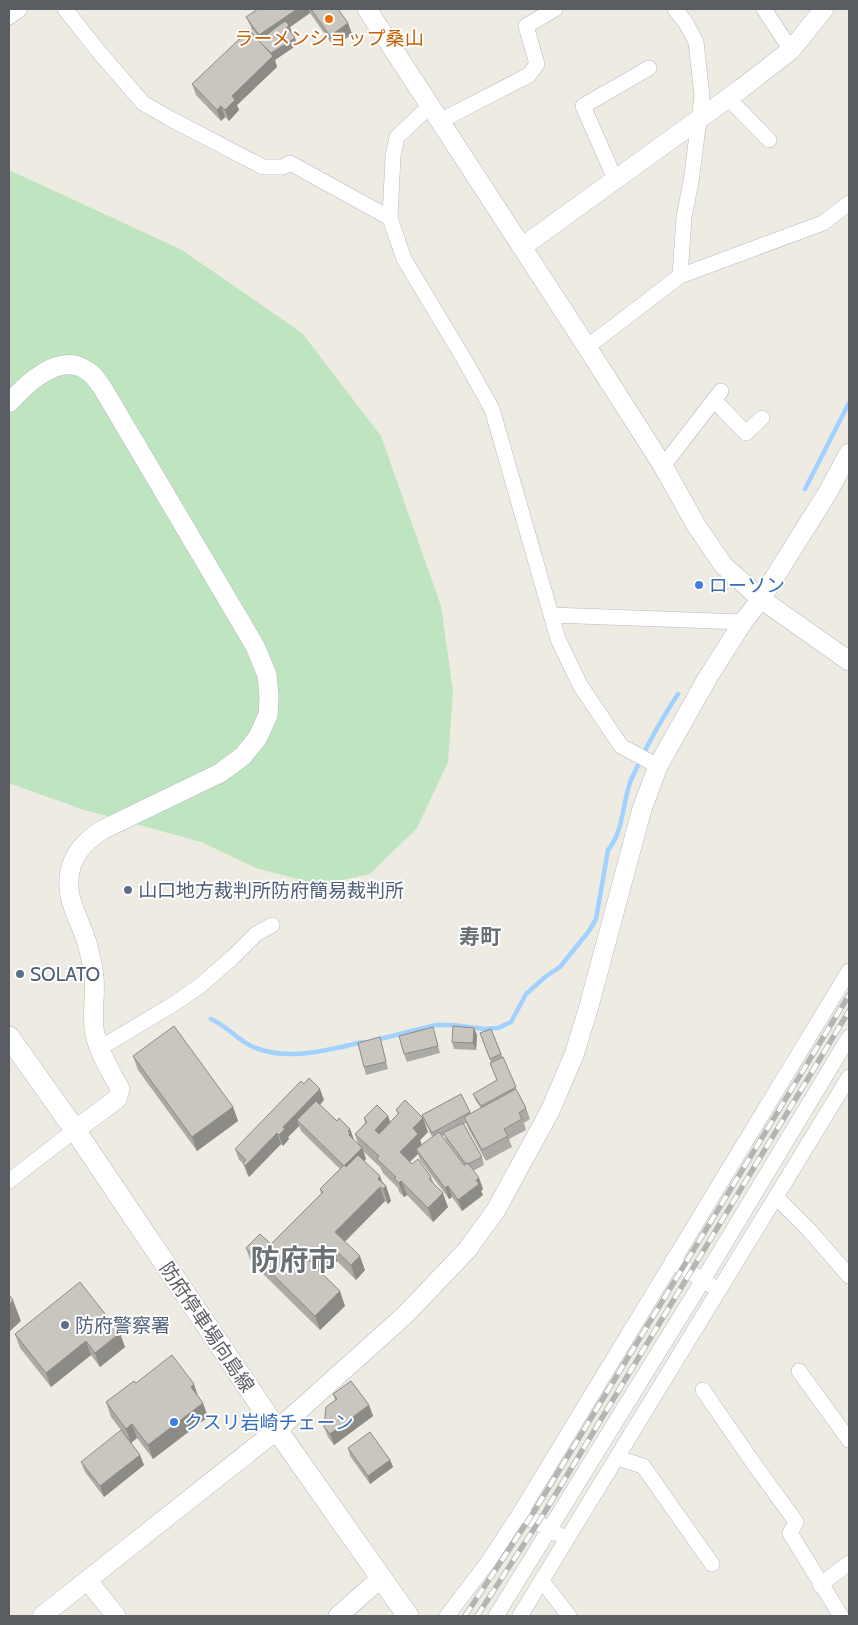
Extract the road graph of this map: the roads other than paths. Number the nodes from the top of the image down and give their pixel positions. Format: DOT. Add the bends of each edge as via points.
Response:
graph roads {
  1 [pos="65,9"];
  2 [pos="367,9"];
  3 [pos="555,9"];
  4 [pos="676,9"];
  5 [pos="764,9"];
  6 [pos="824,9"];
  7 [pos="791,50"];
  8 [pos="649,68"];
  9 [pos="728,98"];
  10 [pos="436,113"];
  11 [pos="700,118"];
  12 [pos="768,140"];
  13 [pos="615,179"];
  14 [pos="849,203"];
  15 [pos="390,218"];
  16 [pos="522,247"];
  17 [pos="680,276"];
  18 [pos="587,347"];
  19 [pos="9,404"];
  20 [pos="762,418"];
  21 [pos="849,453"];
  22 [pos="663,466"];
  23 [pos="761,599"];
  24 [pos="551,615"];
  25 [pos="743,622"];
  26 [pos="849,661"];
  27 [pos="658,766"];
  28 [pos="272,926"];
  29 [pos="847,980"];
  30 [pos="9,1037"];
  31 [pos="849,1037"];
  32 [pos="100,1048"];
  33 [pos="849,1076"];
  34 [pos="75,1130"];
  35 [pos="9,1181"];
  36 [pos="776,1197"];
  37 [pos="672,1262"];
  38 [pos="849,1276"];
  39 [pos="703,1280"];
  40 [pos="720,1290"];
  41 [pos="799,1371"];
  42 [pos="703,1390"];
  43 [pos="277,1430"];
  44 [pos="849,1440"];
  45 [pos="617,1458"];
  46 [pos="520,1513"];
  47 [pos="550,1529"];
  48 [pos="568,1539"];
  49 [pos="849,1563"];
  50 [pos="712,1564"];
  51 [pos="381,1578"];
  52 [pos="88,1581"];
  53 [pos="542,1582"];
  54 [pos="820,1585"];
  55 [pos="42,1616"];
  56 [pos="116,1616"];
  57 [pos="338,1616"];
  58 [pos="408,1616"];
  59 [pos="447,1616"];
  60 [pos="496,1616"];
  61 [pos="520,1616"];
  62 [pos="569,1616"];
  63 [pos="841,1616"];
  1 -- 15 [label="street" via="143,103 263,167 283,167 290,163"];
  2 -- 10 [label="street"];
  3 -- 10 [label="street" via="526,26 538,64 529,74"];
  4 -- 11 [label="street" via="696,42 702,96"];
  5 -- 7 [label="street"];
  6 -- 7 [label="street"];
  7 -- 9 [label="street"];
  8 -- 13 [label="street" via="583,106"];
  9 -- 11 [label="street"];
  9 -- 12 [label="street"];
  10 -- 15 [label="street" via="397,137"];
  10 -- 16 [label="street"];
  11 -- 13 [label="street"];
  11 -- 17 [label="street" via="684,217"];
  13 -- 16 [label="street"];
  14 -- 17 [label="street" via="823,223"];
  15 -- 24 [label="street" via="404,259 492,409"];
  16 -- 18 [label="street"];
  17 -- 18 [label="street"];
  18 -- 22 [label="street"];
  19 -- 32 [label="street" via="19,391 55,367 73,364 89,371 102,387 250,637 267,675 268,715 258,737 243,756 220,773 102,830 87,840 73,862 68,889 87,943 94,978 94,1032"];
  20 -- 22 [label="street" via="746,433 717,396"];
  21 -- 23 [label="street"];
  22 -- 23 [label="street" via="696,525 723,564"];
  23 -- 25 [label="street"];
  23 -- 26 [label="street"];
  24 -- 25 [label="street"];
  24 -- 27 [label="street" via="558,639 580,685 620,746"];
  25 -- 27 [label="street" via="708,676"];
  27 -- 43 [label="street" via="642,809 574,1055 550,1112 496,1210 467,1250 405,1315"];
  28 -- 32 [label="street" via="256,934 201,985"];
  29 -- 37 [label="street"];
  30 -- 34 [label="main road, 防府停車場向島線"];
  31 -- 39 [label="street"];
  32 -- 34 [label="street" via="120,1089 117,1099"];
  33 -- 36 [label="street"];
  34 -- 35 [label="street"];
  34 -- 43 [label="main road, 防府停車場向島線"];
  36 -- 38 [label="street"];
  36 -- 40 [label="street"];
  37 -- 39 [label="street"];
  37 -- 46 [label="street"];
  39 -- 40 [label="street"];
  39 -- 47 [label="street"];
  40 -- 45 [label="street"];
  41 -- 44 [label="street"];
  42 -- 54 [label="street" via="796,1522 790,1533"];
  43 -- 51 [label="main road, 防府停車場向島線"];
  43 -- 52 [label="street"];
  45 -- 48 [label="street"];
  45 -- 50 [label="street" via="643,1466"];
  46 -- 47 [label="street"];
  46 -- 59 [label="street"];
  47 -- 48 [label="street"];
  47 -- 60 [label="street"];
  48 -- 53 [label="street"];
  49 -- 54 [label="street"];
  51 -- 57 [label="street"];
  51 -- 58 [label="main road, 防府停車場向島線"];
  52 -- 55 [label="street"];
  52 -- 56 [label="street"];
  53 -- 61 [label="street"];
  53 -- 62 [label="street"];
  54 -- 63 [label="street"];
}
